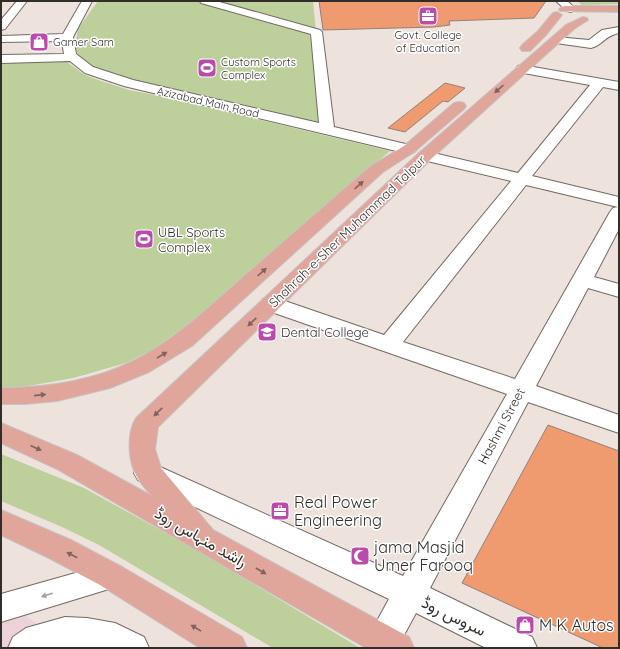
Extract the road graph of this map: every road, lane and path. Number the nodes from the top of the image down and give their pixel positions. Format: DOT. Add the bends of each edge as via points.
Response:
graph roads {
  1 [pos="22,1"];
  2 [pos="87,1"];
  3 [pos="204,1"];
  4 [pos="619,9"];
  5 [pos="574,12"];
  6 [pos="619,14"];
  7 [pos="1,27"];
  8 [pos="619,30"];
  9 [pos="66,37"];
  10 [pos="1,39"];
  11 [pos="556,40"];
  12 [pos="72,56"];
  13 [pos="1,59"];
  14 [pos="522,69"];
  15 [pos="599,83"];
  16 [pos="619,86"];
  17 [pos="327,130"];
  18 [pos="417,152"];
  19 [pos="521,178"];
  20 [pos="619,202"];
  21 [pos="619,212"];
  22 [pos="581,280"];
  23 [pos="619,291"];
  24 [pos="271,304"];
  25 [pos="388,344"];
  26 [pos="521,390"];
  27 [pos="1,396"];
  28 [pos="619,424"];
  29 [pos="1,432"];
  30 [pos="148,472"];
  31 [pos="1,522"];
  32 [pos="202,537"];
  33 [pos="111,576"];
  34 [pos="410,594"];
  35 [pos="1,608"];
  36 [pos="390,644"];
  37 [pos="25,648"];
  38 [pos="132,648"];
  39 [pos="230,648"];
  40 [pos="520,648"];
  1 -- 7 [label="street"];
  2 -- 9 [label="street"];
  3 -- 17 [label="street" via="316,32"];
  4 -- 5 [label="main road"];
  5 -- 6 [label="main road, Shahrah-e-Sher Muhammad Talpur"];
  5 -- 11 [label="main road, Shahrah-e-Sher Muhammad Talpur" via="570,27"];
  5 -- 18 [label="main road, Shahrah-e-Sher Muhammad Talpur" via="542,33"];
  8 -- 11 [label="street" via="606,32 591,44"];
  9 -- 10 [label="street"];
  9 -- 12 [label="street"];
  11 -- 14 [label="main road, Shahrah-e-Sher Muhammad Talpur"];
  12 -- 13 [label="street"];
  12 -- 17 [label="street, Azizabad Main Road" via="89,70 129,83"];
  14 -- 15 [label="street"];
  14 -- 18 [label="main road, Shahrah-e-Sher Muhammad Talpur, one-way"];
  15 -- 16 [label="street"];
  15 -- 19 [label="street"];
  17 -- 18 [label="street, Azizabad Main Road"];
  18 -- 19 [label="street, Azizabad Main Road"];
  18 -- 24 [label="main road, Shahrah-e-Sher Muhammad Talpur"];
  27 -- 18 [label="main road, Shahrah-e-Sher Muhammad Talpur, one-way" via="57,393 101,382 141,368 184,341 378,169"];
  19 -- 20 [label="street, Azizabad Main Road"];
  19 -- 25 [label="street"];
  21 -- 22 [label="street, Hashmi Street"];
  22 -- 23 [label="street"];
  22 -- 26 [label="street, Hashmi Street"];
  24 -- 25 [label="street"];
  24 -- 30 [label="main road, Shahrah-e-Sher Muhammad Talpur, one-way" via="145,424 142,449"];
  25 -- 26 [label="street"];
  26 -- 28 [label="street"];
  26 -- 34 [label="street, Hashmi Street"];
  29 -- 32 [label="main road, راشد منہاس روڈ, one-way" via="67,462"];
  30 -- 32 [label="main road, Shahrah-e-Sher Muhammad Talpur"];
  30 -- 34 [label="street, سروس روڈ"];
  33 -- 31 [label="main road, one-way"];
  32 -- 36 [label="main road, راشد منہاس روڈ, one-way"];
  33 -- 35 [label="street, one-way"];
  39 -- 33 [label="main road, one-way"];
  34 -- 36 [label="street, Hashmi Street"];
  34 -- 40 [label="street, سروس روڈ"];
  37 -- 38 [label="street" via="38,639 65,632 115,638"];
}
